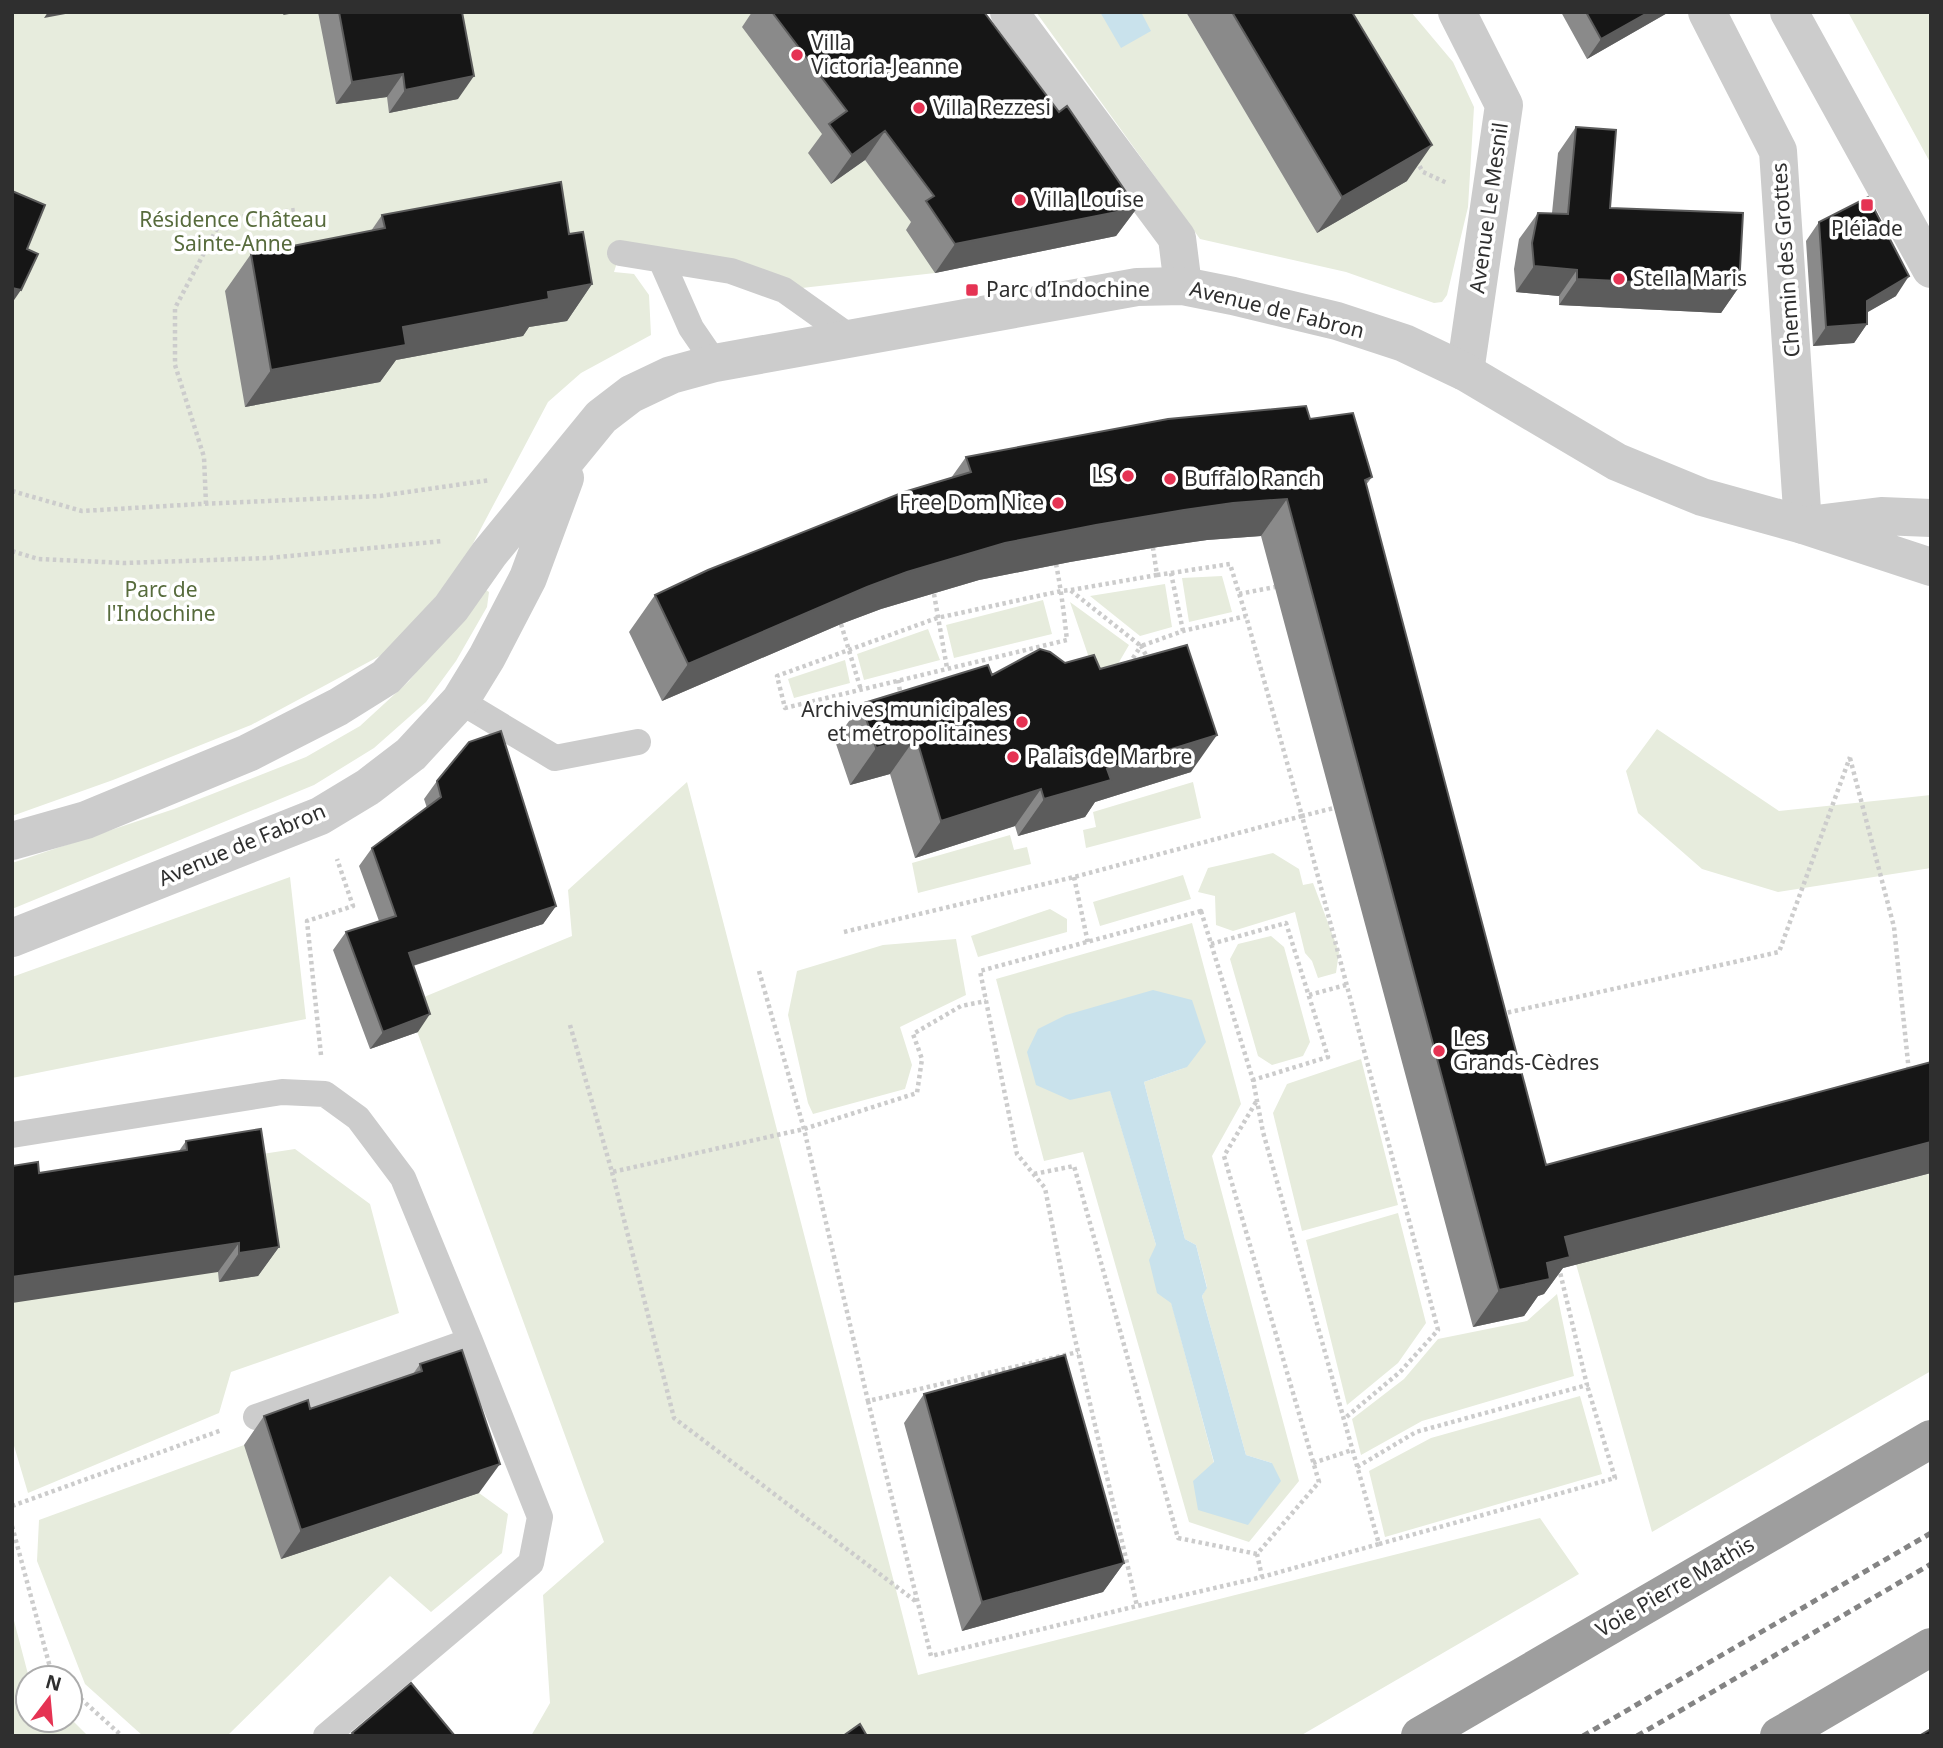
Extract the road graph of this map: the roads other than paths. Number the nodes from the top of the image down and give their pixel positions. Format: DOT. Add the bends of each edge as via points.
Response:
graph roads {
  1 [pos="1009,12"];
  2 [pos="1457,12"];
  3 [pos="1707,12"];
  4 [pos="1789,12"];
  5 [pos="620,253"];
  6 [pos="661,260"];
  7 [pos="1931,269"];
  8 [pos="1183,286"];
  9 [pos="850,337"];
  10 [pos="715,363"];
  11 [pos="1465,372"];
  12 [pos="575,450"];
  13 [pos="1931,518"];
  14 [pos="1803,525"];
  15 [pos="489,554"];
  16 [pos="1931,567"];
  17 [pos="528,578"];
  18 [pos="460,701"];
  19 [pos="638,742"];
  20 [pos="12,841"];
  21 [pos="12,938"];
  22 [pos="12,1135"];
  23 [pos="470,1341"];
  24 [pos="256,1418"];
  25 [pos="1931,1439"];
  26 [pos="1931,1647"];
  27 [pos="326,1736"];
  28 [pos="1420,1736"];
  29 [pos="1779,1736"];
  1 -- 8 [label="street" via="1177,238"];
  2 -- 11 [label="street, Avenue Le Mesnil" via="1504,105"];
  3 -- 14 [label="street, Chemin des Grottes" via="1778,151"];
  4 -- 7 [label="street"];
  5 -- 6 [label="lane"];
  6 -- 9 [label="lane" via="731,271 784,290"];
  6 -- 10 [label="lane" via="691,328"];
  8 -- 9 [label="street, Avenue de Fabron" via="1137,287"];
  8 -- 11 [label="street, Avenue de Fabron" via="1337,321 1404,343"];
  9 -- 10 [label="street, Avenue de Fabron"];
  10 -- 12 [label="street, Avenue de Fabron" via="671,375 631,394 601,417"];
  11 -- 14 [label="street, Avenue de Fabron" via="1617,462 1702,497"];
  12 -- 15 [label="street, Avenue de Fabron"];
  12 -- 17 [label="street, Avenue de Fabron"];
  13 -- 14 [label="street, Avenue de Fabron" via="1881,516"];
  14 -- 16 [label="street, Avenue de Fabron"];
  15 -- 17 [label="lane"];
  15 -- 20 [label="street, Avenue de Fabron" via="451,608 386,677 338,707 248,753 86,820"];
  17 -- 18 [label="street, Avenue de Fabron"];
  18 -- 19 [label="lane" via="555,758"];
  18 -- 21 [label="street, Avenue de Fabron" via="411,754 320,816"];
  22 -- 23 [label="lane" via="282,1092 324,1094 358,1118 403,1178"];
  23 -- 24 [label="lane"];
  23 -- 27 [label="lane" via="540,1517 531,1563"];
  25 -- 28 [label="highway, Voie Pierre Mathis"];
  26 -- 29 [label="highway"];
}
